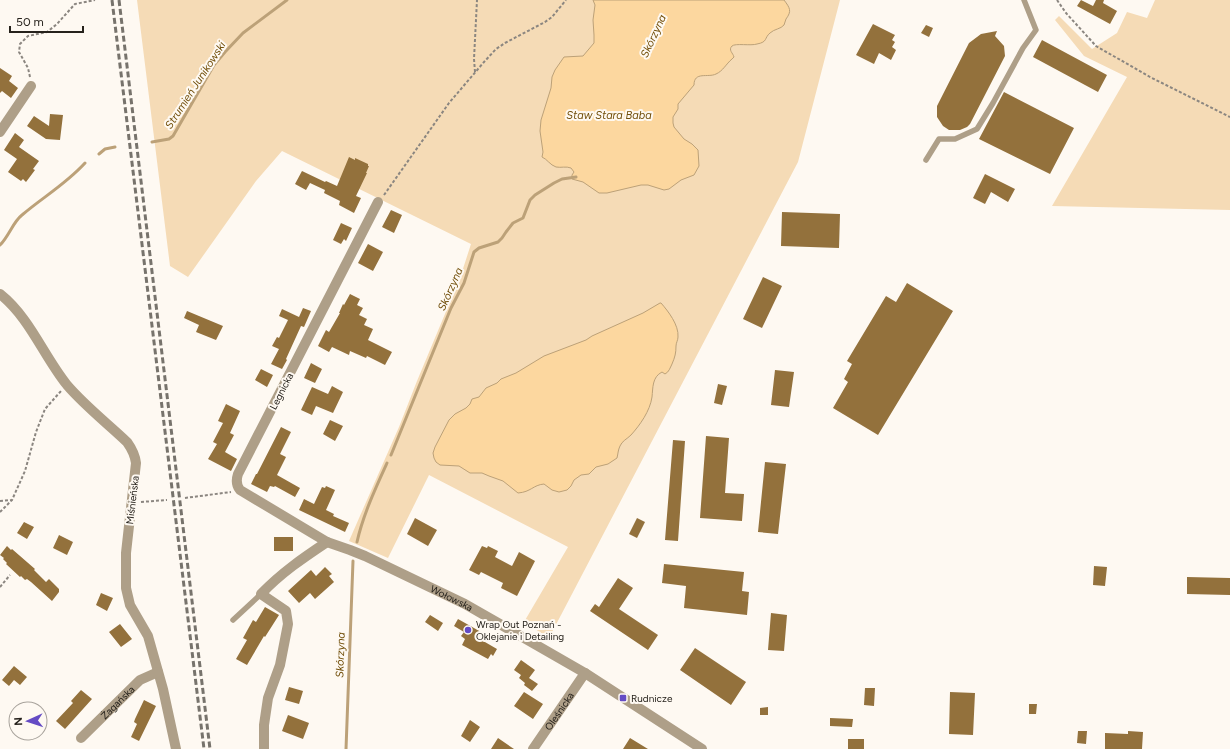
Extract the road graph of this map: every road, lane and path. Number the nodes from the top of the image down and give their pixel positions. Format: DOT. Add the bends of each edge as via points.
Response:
graph roads {
  1 [pos="95,0"];
  2 [pos="476,0"];
  3 [pos="566,0"];
  4 [pos="1024,0"];
  5 [pos="1057,0"];
  6 [pos="475,72"];
  7 [pos="31,86"];
  8 [pos="1230,117"];
  9 [pos="0,132"];
  10 [pos="926,160"];
  11 [pos="378,202"];
  12 [pos="0,294"];
  13 [pos="67,385"];
  14 [pos="240,490"];
  15 [pos="185,498"];
  16 [pos="12,500"];
  17 [pos="167,500"];
  18 [pos="0,501"];
  19 [pos="132,504"];
  20 [pos="0,512"];
  21 [pos="327,542"];
  22 [pos="10,575"];
  23 [pos="0,587"];
  24 [pos="261,594"];
  25 [pos="233,620"];
  26 [pos="158,672"];
  27 [pos="585,673"];
  28 [pos="81,738"];
  29 [pos="176,749"];
  30 [pos="264,749"];
  31 [pos="533,749"];
  32 [pos="702,749"];
  1 -- 7 [label="path" via="75,4 47,32 28,36 20,44 19,52 28,68"];
  2 -- 6 [label="path"];
  3 -- 6 [label="path" via="546,22 496,49"];
  4 -- 10 [label="lane" via="1036,30 1023,48 993,103 977,129 955,139 939,139"];
  5 -- 8 [label="path" via="1096,46 1150,77"];
  6 -- 11 [label="path" via="449,103"];
  7 -- 9 [label="street"];
  11 -- 14 [label="street, Legnicka" via="238,474 236,480"];
  12 -- 13 [label="street, Miśnieńska" via="20,313"];
  13 -- 16 [label="path" via="45,409 25,471"];
  13 -- 19 [label="street, Miśnieńska" via="132,449 136,458"];
  14 -- 15 [label="path"];
  14 -- 21 [label="street"];
  16 -- 18 [label="path"];
  16 -- 20 [label="path"];
  17 -- 19 [label="path"];
  19 -- 26 [label="street, Miśnieńska" via="126,553 126,588 130,605 148,636"];
  21 -- 24 [label="street" via="293,565"];
  21 -- 27 [label="street, Wołowska" via="365,556 465,604"];
  22 -- 23 [label="path"];
  24 -- 25 [label="lane"];
  24 -- 30 [label="street" via="286,612 288,624 280,665 268,698"];
  26 -- 28 [label="street, Żagańska" via="140,680"];
  26 -- 29 [label="street, Miśnieńska"];
  27 -- 31 [label="street, Oleśnicka"];
  27 -- 32 [label="street, Wołowska"];
}
